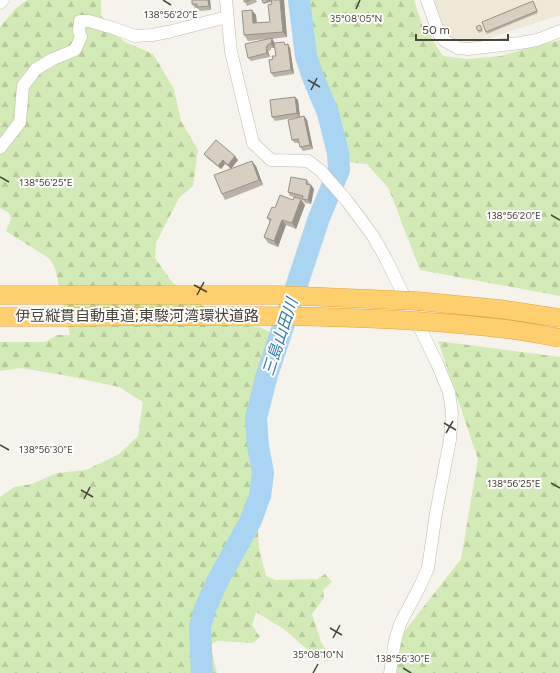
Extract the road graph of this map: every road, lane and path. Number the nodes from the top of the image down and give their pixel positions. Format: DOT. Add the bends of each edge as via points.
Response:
graph roads {
  1 [pos="3,0"];
  2 [pos="226,0"];
  3 [pos="427,0"];
  4 [pos="0,3"];
  5 [pos="228,17"];
  6 [pos="560,31"];
  7 [pos="0,148"];
  8 [pos="3,295"];
  9 [pos="3,318"];
  10 [pos="560,318"];
  11 [pos="560,338"];
  12 [pos="390,673"];
  1 -- 4 [label="street"];
  2 -- 5 [label="street"];
  3 -- 6 [label="street" via="440,34 445,41 458,48 520,43 537,40"];
  5 -- 7 [label="street" via="163,33 135,36 89,21 80,21 81,37 75,50 36,69 23,86 20,122"];
  5 -- 12 [label="street" via="231,52 253,143 271,160 308,161 321,171 347,201 373,236 449,392 452,413 450,440 428,568 400,624"];
  8 -- 10 [label="highway, 伊豆縦貫自動車道;東駿河湾環状道路, bridge" via="278,295 417,301"];
  9 -- 11 [label="highway, 伊豆縦貫自動車道;東駿河湾環状道路, bridge" via="275,315 426,321 508,329"];
}
